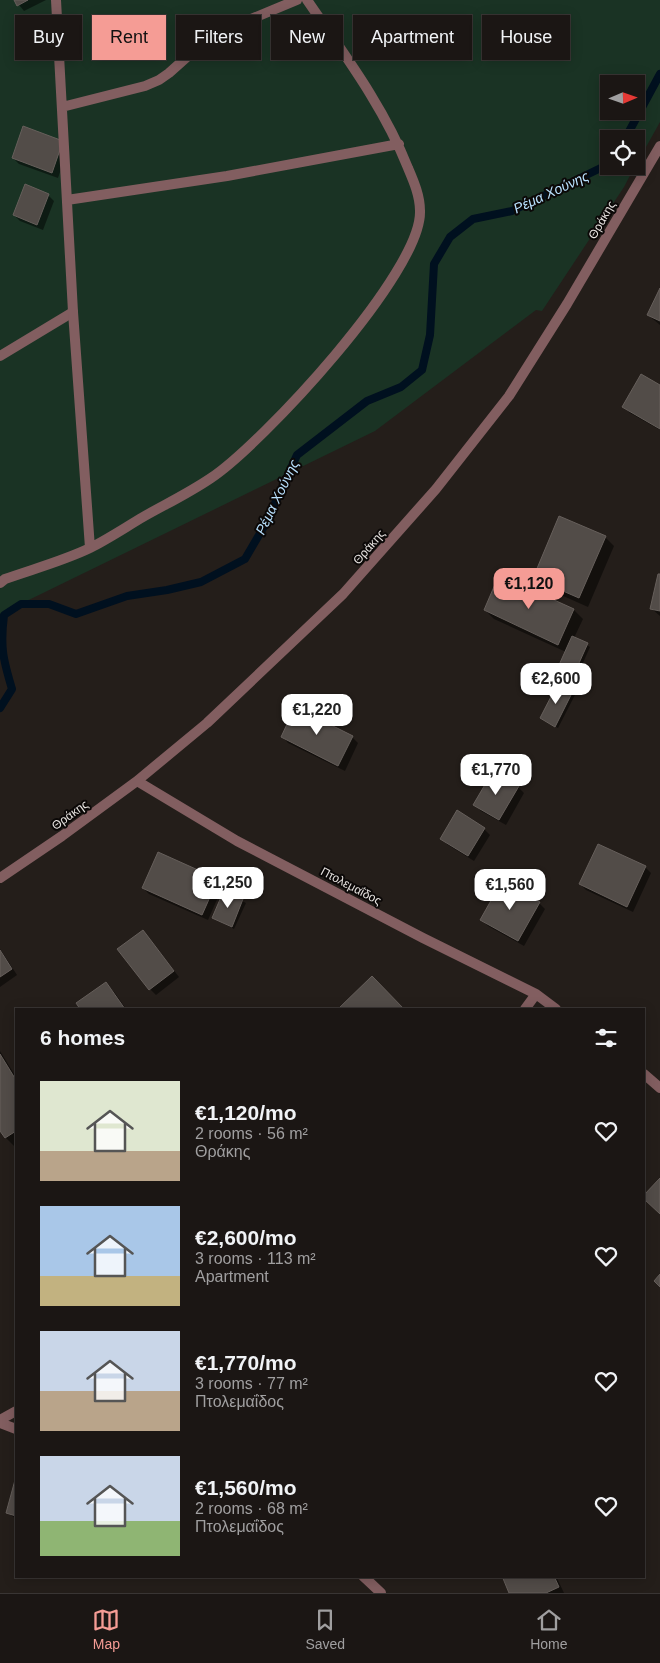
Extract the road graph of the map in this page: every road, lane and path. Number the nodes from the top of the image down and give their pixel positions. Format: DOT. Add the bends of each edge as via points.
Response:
graph roads {
  1 [pos="56,0"];
  2 [pos="297,0"];
  3 [pos="307,0"];
  4 [pos="62,107"];
  5 [pos="399,144"];
  6 [pos="660,146"];
  7 [pos="67,200"];
  8 [pos="73,312"];
  9 [pos="0,356"];
  10 [pos="90,548"];
  11 [pos="0,583"];
  12 [pos="137,781"];
  13 [pos="0,878"];
  14 [pos="536,994"];
  15 [pos="526,1008"];
  16 [pos="555,1008"];
  17 [pos="645,1075"];
  18 [pos="660,1088"];
  19 [pos="15,1412"];
  20 [pos="0,1421"];
  21 [pos="15,1428"];
  22 [pos="365,1578"];
  23 [pos="381,1593"];
  1 -- 4 [label="street"];
  2 -- 4 [label="street" via="215,34 159,80"];
  3 -- 5 [label="street" via="375,100"];
  4 -- 7 [label="street"];
  5 -- 7 [label="street" via="227,176"];
  5 -- 10 [label="street" via="417,192 420,223 400,266 373,310 311,383 245,450 212,478"];
  6 -- 12 [label="street, Θράκης" via="509,396 436,489 343,594 207,722"];
  7 -- 8 [label="street"];
  8 -- 9 [label="street"];
  8 -- 10 [label="street"];
  10 -- 11 [label="street"];
  12 -- 13 [label="street, Θράκης"];
  12 -- 14 [label="street, Πτολεμαΐδος" via="245,845"];
  14 -- 15 [label="street"];
  14 -- 16 [label="street, Πτολεμαΐδος"];
  17 -- 18 [label="street"];
  19 -- 20 [label="street"];
  20 -- 21 [label="street"];
  22 -- 23 [label="street"];
}
